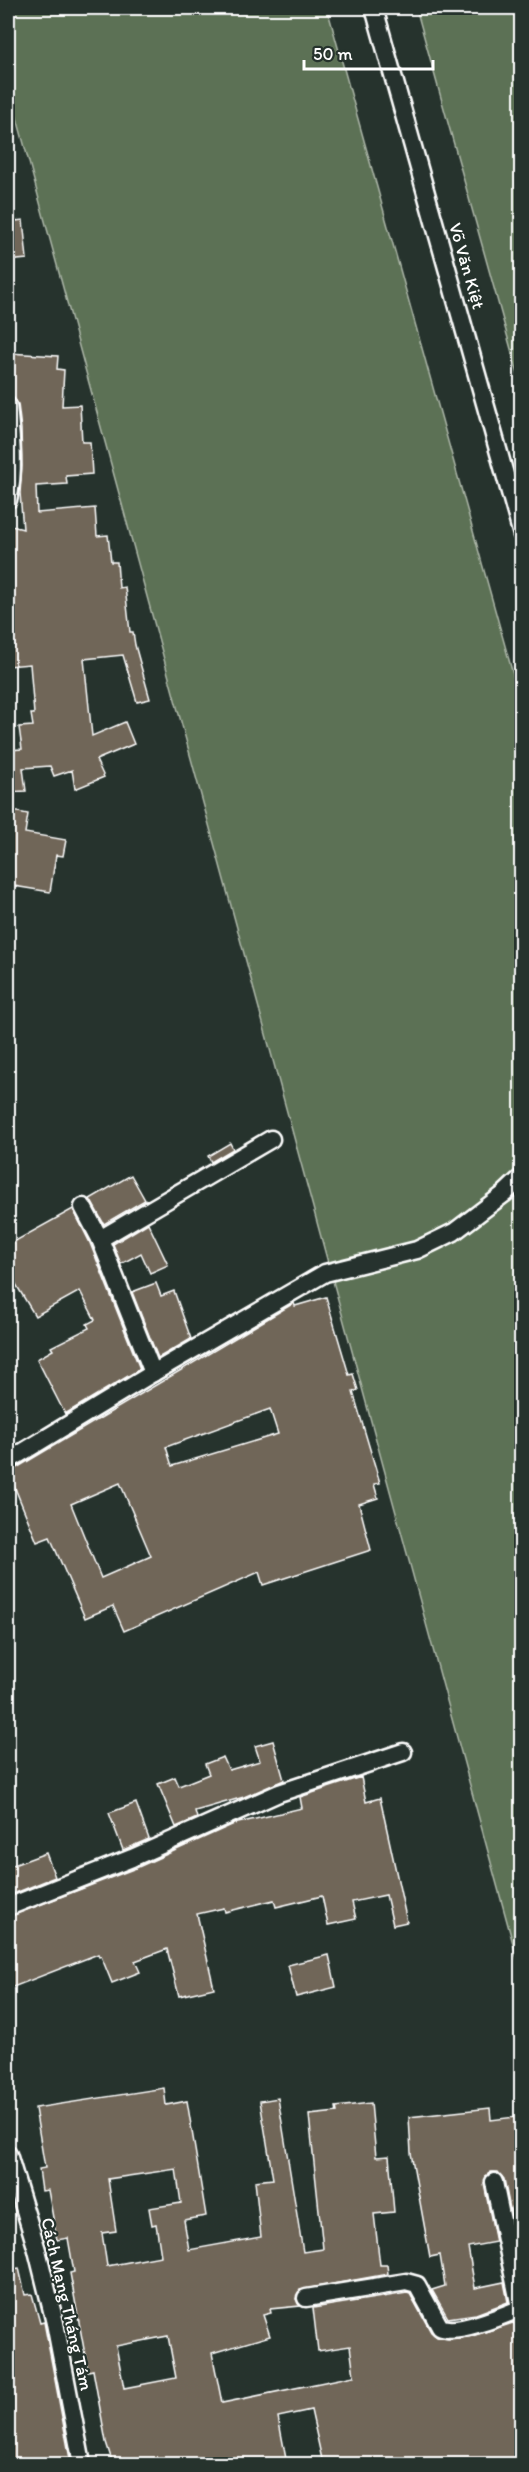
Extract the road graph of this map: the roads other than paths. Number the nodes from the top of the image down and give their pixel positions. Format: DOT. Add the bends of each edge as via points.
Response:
graph roads {
  1 [pos="374,8"];
  2 [pos="8,406"];
  3 [pos="8,500"];
  4 [pos="522,535"];
  5 [pos="271,1139"];
  6 [pos="522,1177"];
  7 [pos="84,1207"];
  8 [pos="100,1239"];
  9 [pos="153,1373"];
  10 [pos="8,1461"];
  11 [pos="404,1752"];
  12 [pos="8,1907"];
  13 [pos="8,2154"];
  14 [pos="494,2182"];
  15 [pos="306,2298"];
  16 [pos="520,2313"];
  17 [pos="82,2464"];
  1 -- 4 [label="street, Võ Văn Kiệt"];
  2 -- 3 [label="street"];
  5 -- 8 [label="street"];
  6 -- 9 [label="street" via="445,1236 417,1250 325,1273"];
  7 -- 8 [label="street"];
  8 -- 9 [label="street"];
  9 -- 10 [label="street"];
  11 -- 12 [label="street" via="279,1793"];
  13 -- 17 [label="street, Cách Mạng Tháng Tám" via="55,2323"];
  14 -- 16 [label="street"];
  15 -- 16 [label="street" via="412,2283 446,2331"];
}
